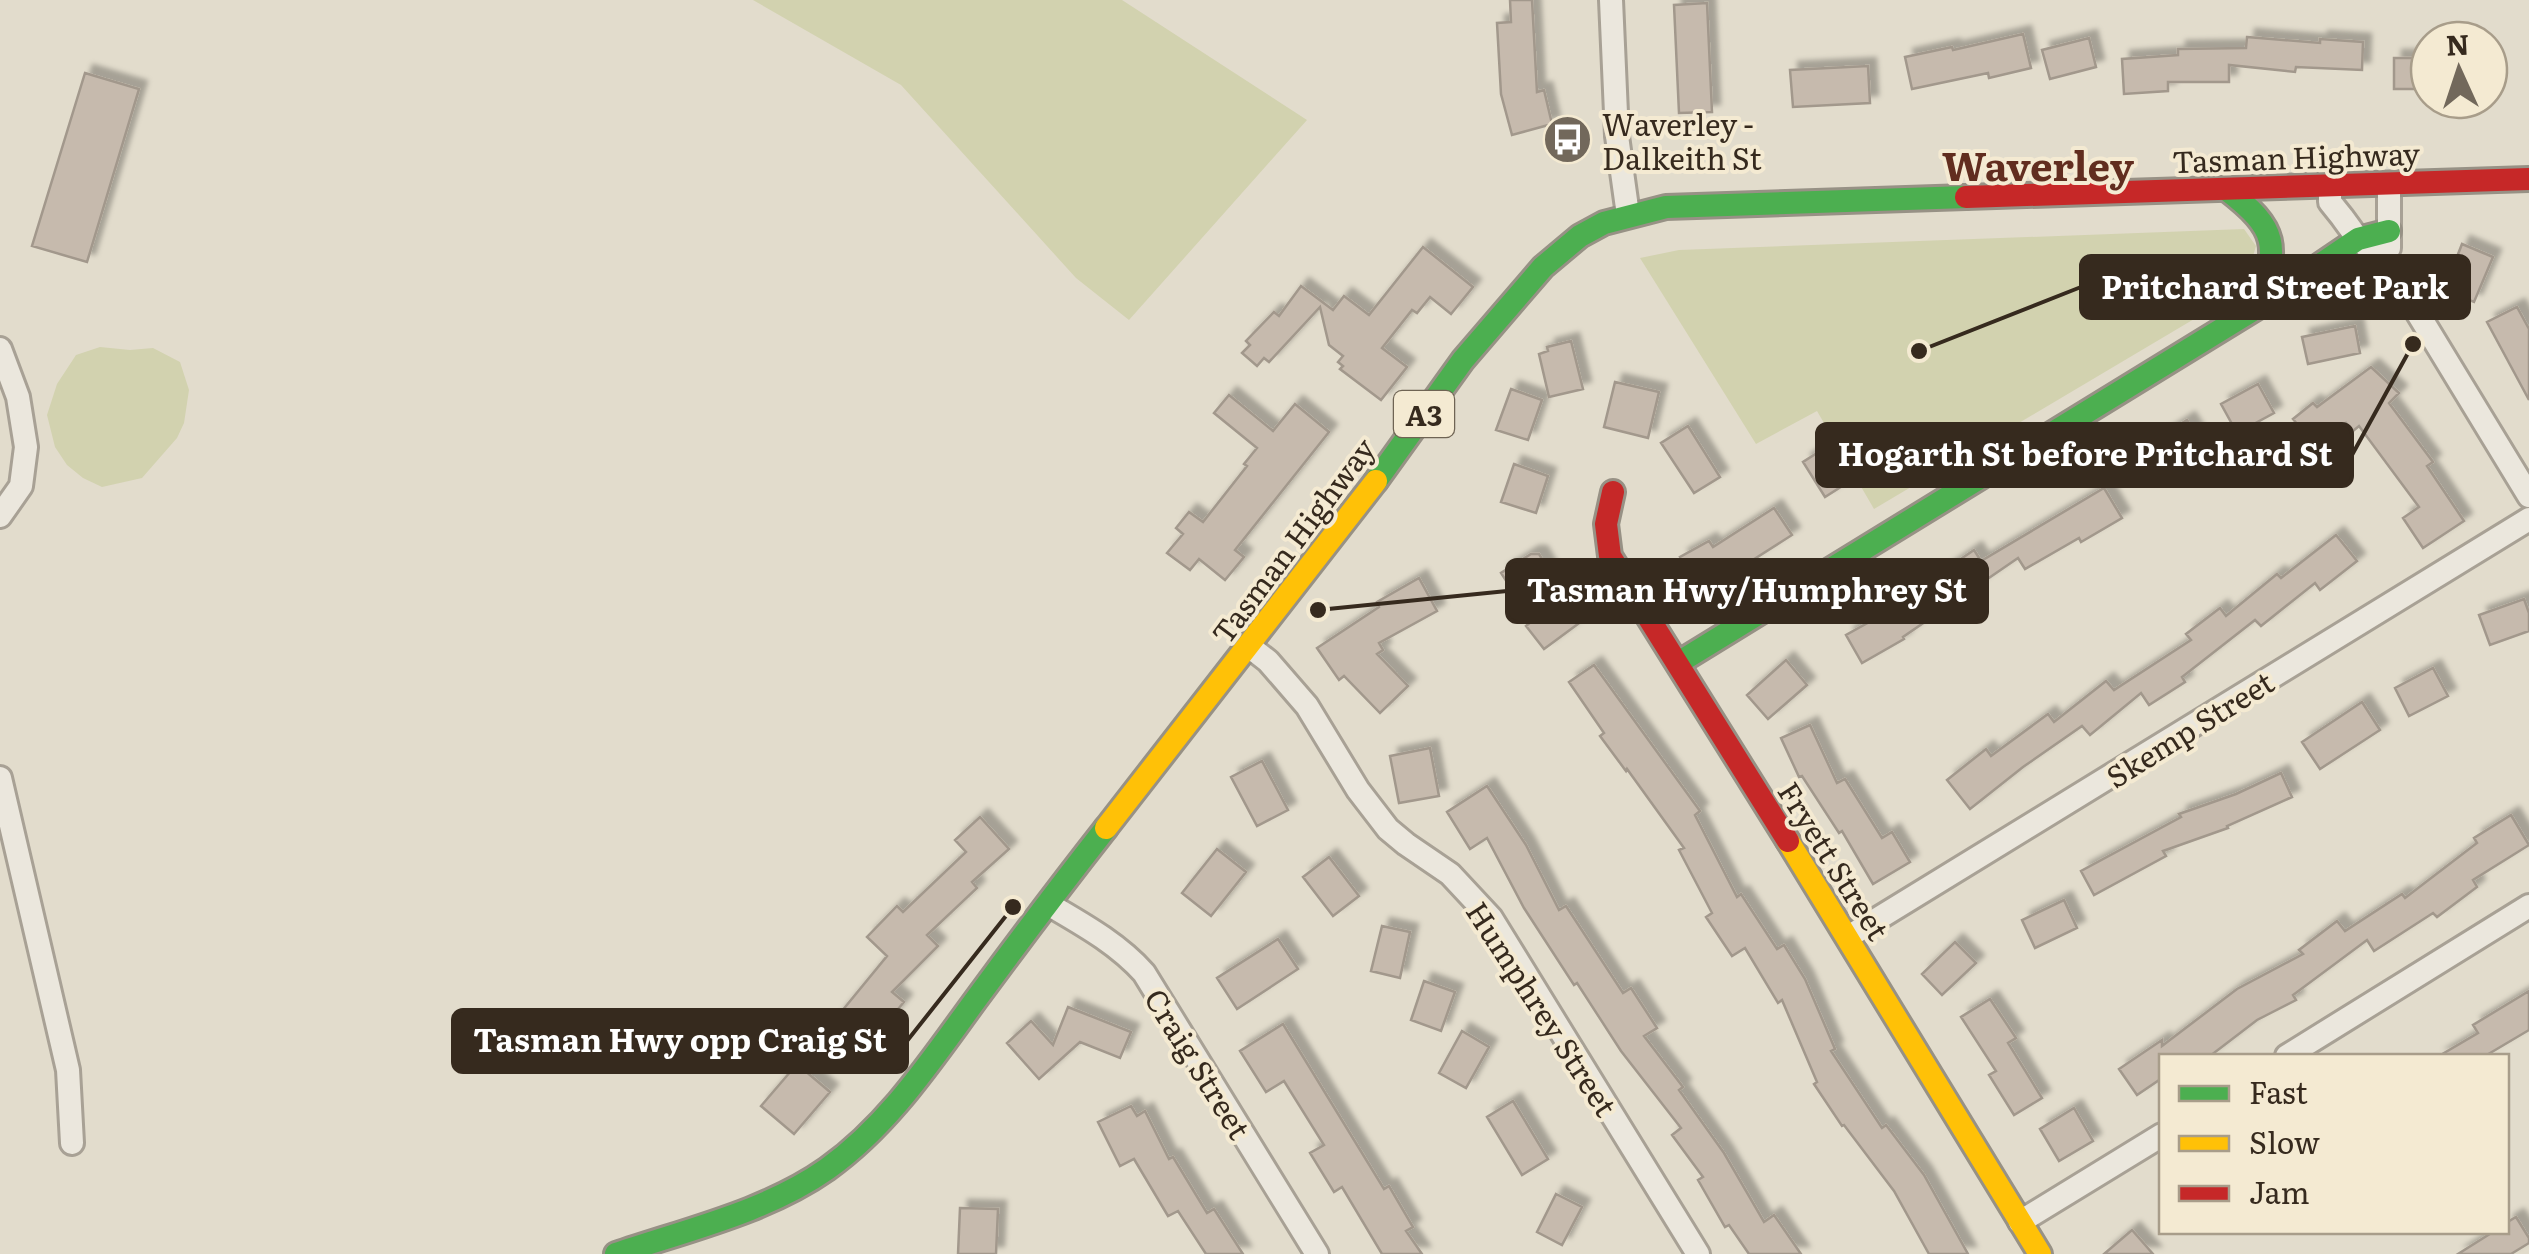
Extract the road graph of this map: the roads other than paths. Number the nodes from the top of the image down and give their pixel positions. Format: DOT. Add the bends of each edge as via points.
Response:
graph roads {
  1 [pos="1611,0"];
  2 [pos="2529,178"];
  3 [pos="2389,184"];
  4 [pos="2330,186"];
  5 [pos="2226,189"];
  6 [pos="1628,215"];
  7 [pos="2389,231"];
  8 [pos="2358,240"];
  9 [pos="2389,266"];
  10 [pos="2258,307"];
  11 [pos="0,349"];
  12 [pos="1612,492"];
  13 [pos="2529,496"];
  14 [pos="0,516"];
  15 [pos="2529,519"];
  16 [pos="1250,647"];
  17 [pos="1678,662"];
  18 [pos="0,778"];
  19 [pos="1048,904"];
  20 [pos="2529,906"];
  21 [pos="1848,938"];
  22 [pos="2290,1054"];
  23 [pos="2159,1136"];
  24 [pos="72,1144"];
  25 [pos="2020,1222"];
  26 [pos="675,1245"];
  27 [pos="616,1254"];
  28 [pos="1316,1254"];
  29 [pos="1698,1254"];
  30 [pos="2040,1254"];
  1 -- 6 [label="street"];
  2 -- 3 [label="main road, Tasman Highway / A3"];
  3 -- 4 [label="main road, Tasman Highway / A3"];
  3 -- 7 [label="street"];
  4 -- 5 [label="main road, Tasman Highway / A3"];
  4 -- 8 [label="street" via="2330,202"];
  5 -- 6 [label="main road, Tasman Highway / A3" via="1725,204"];
  5 -- 10 [label="main road" via="2258,215 2274,246"];
  6 -- 16 [label="main road, Tasman Highway / A3" via="1580,236 1543,267 1463,360"];
  7 -- 8 [label="main road"];
  7 -- 9 [label="street"];
  8 -- 9 [label="street"];
  8 -- 10 [label="main road"];
  9 -- 13 [label="street"];
  10 -- 17 [label="main road"];
  11 -- 14 [label="street" via="18,397 26,448 21,486"];
  12 -- 17 [label="main road, Fryett Street" via="1604,528 1610,556"];
  15 -- 21 [label="street, Skemp Street"];
  16 -- 19 [label="main road, Tasman Highway / A3"];
  16 -- 29 [label="street, Humphrey Street" via="1307,706 1388,828 1450,874 1491,918"];
  17 -- 21 [label="main road, Fryett Street"];
  18 -- 24 [label="street" via="68,1070"];
  19 -- 26 [label="main road, Tasman Highway / A3" via="871,1134 795,1188"];
  19 -- 28 [label="street, Craig Street" via="1111,943 1144,973"];
  20 -- 22 [label="street"];
  21 -- 25 [label="main road, Fryett Street"];
  23 -- 25 [label="street"];
  25 -- 30 [label="main road, Fryett Street"];
  26 -- 27 [label="main road, Tasman Highway / A3"];
}
